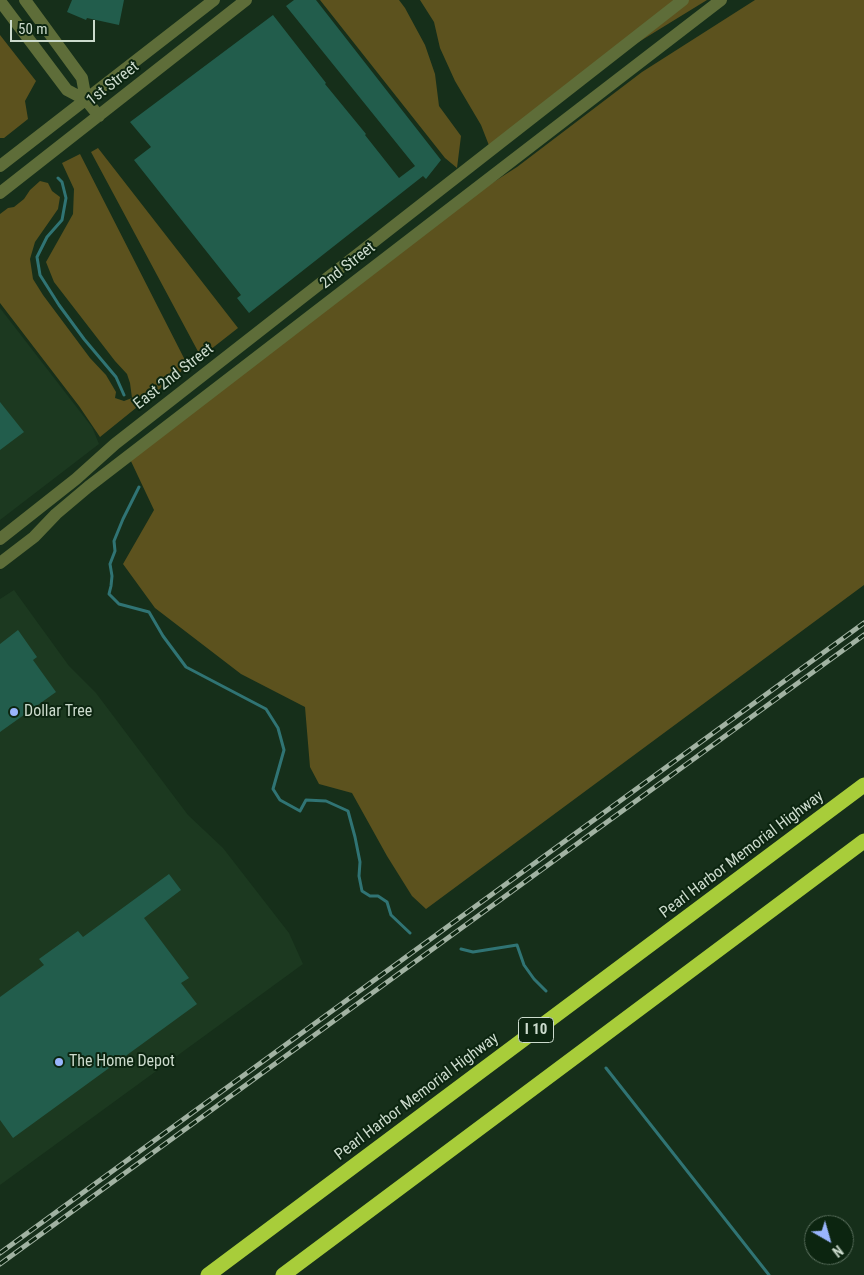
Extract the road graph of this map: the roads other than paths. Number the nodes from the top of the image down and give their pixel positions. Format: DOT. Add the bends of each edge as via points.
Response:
graph roads {
  1 [pos="25,0"];
  2 [pos="214,0"];
  3 [pos="246,0"];
  4 [pos="683,0"];
  5 [pos="721,0"];
  6 [pos="0,1"];
  7 [pos="86,100"];
  8 [pos="99,116"];
  9 [pos="0,166"];
  10 [pos="0,193"];
  11 [pos="273,319"];
  12 [pos="0,539"];
  13 [pos="0,563"];
  14 [pos="864,785"];
  15 [pos="864,841"];
  16 [pos="208,1275"];
  17 [pos="283,1275"];
  1 -- 7 [label="street" via="82,78"];
  2 -- 7 [label="street, 1st Street"];
  3 -- 8 [label="street, 1st Street"];
  4 -- 11 [label="street, 2nd Street"];
  5 -- 13 [label="street, 2nd Street" via="100,478"];
  6 -- 7 [label="street" via="67,90"];
  7 -- 8 [label="street"];
  7 -- 9 [label="street, 1st Street"];
  8 -- 10 [label="street, 1st Street"];
  11 -- 12 [label="street, East 2nd Street"];
  14 -- 16 [label="highway, Pearl Harbor Memorial Highway / I 10"];
  15 -- 17 [label="highway, I 10"];
}
